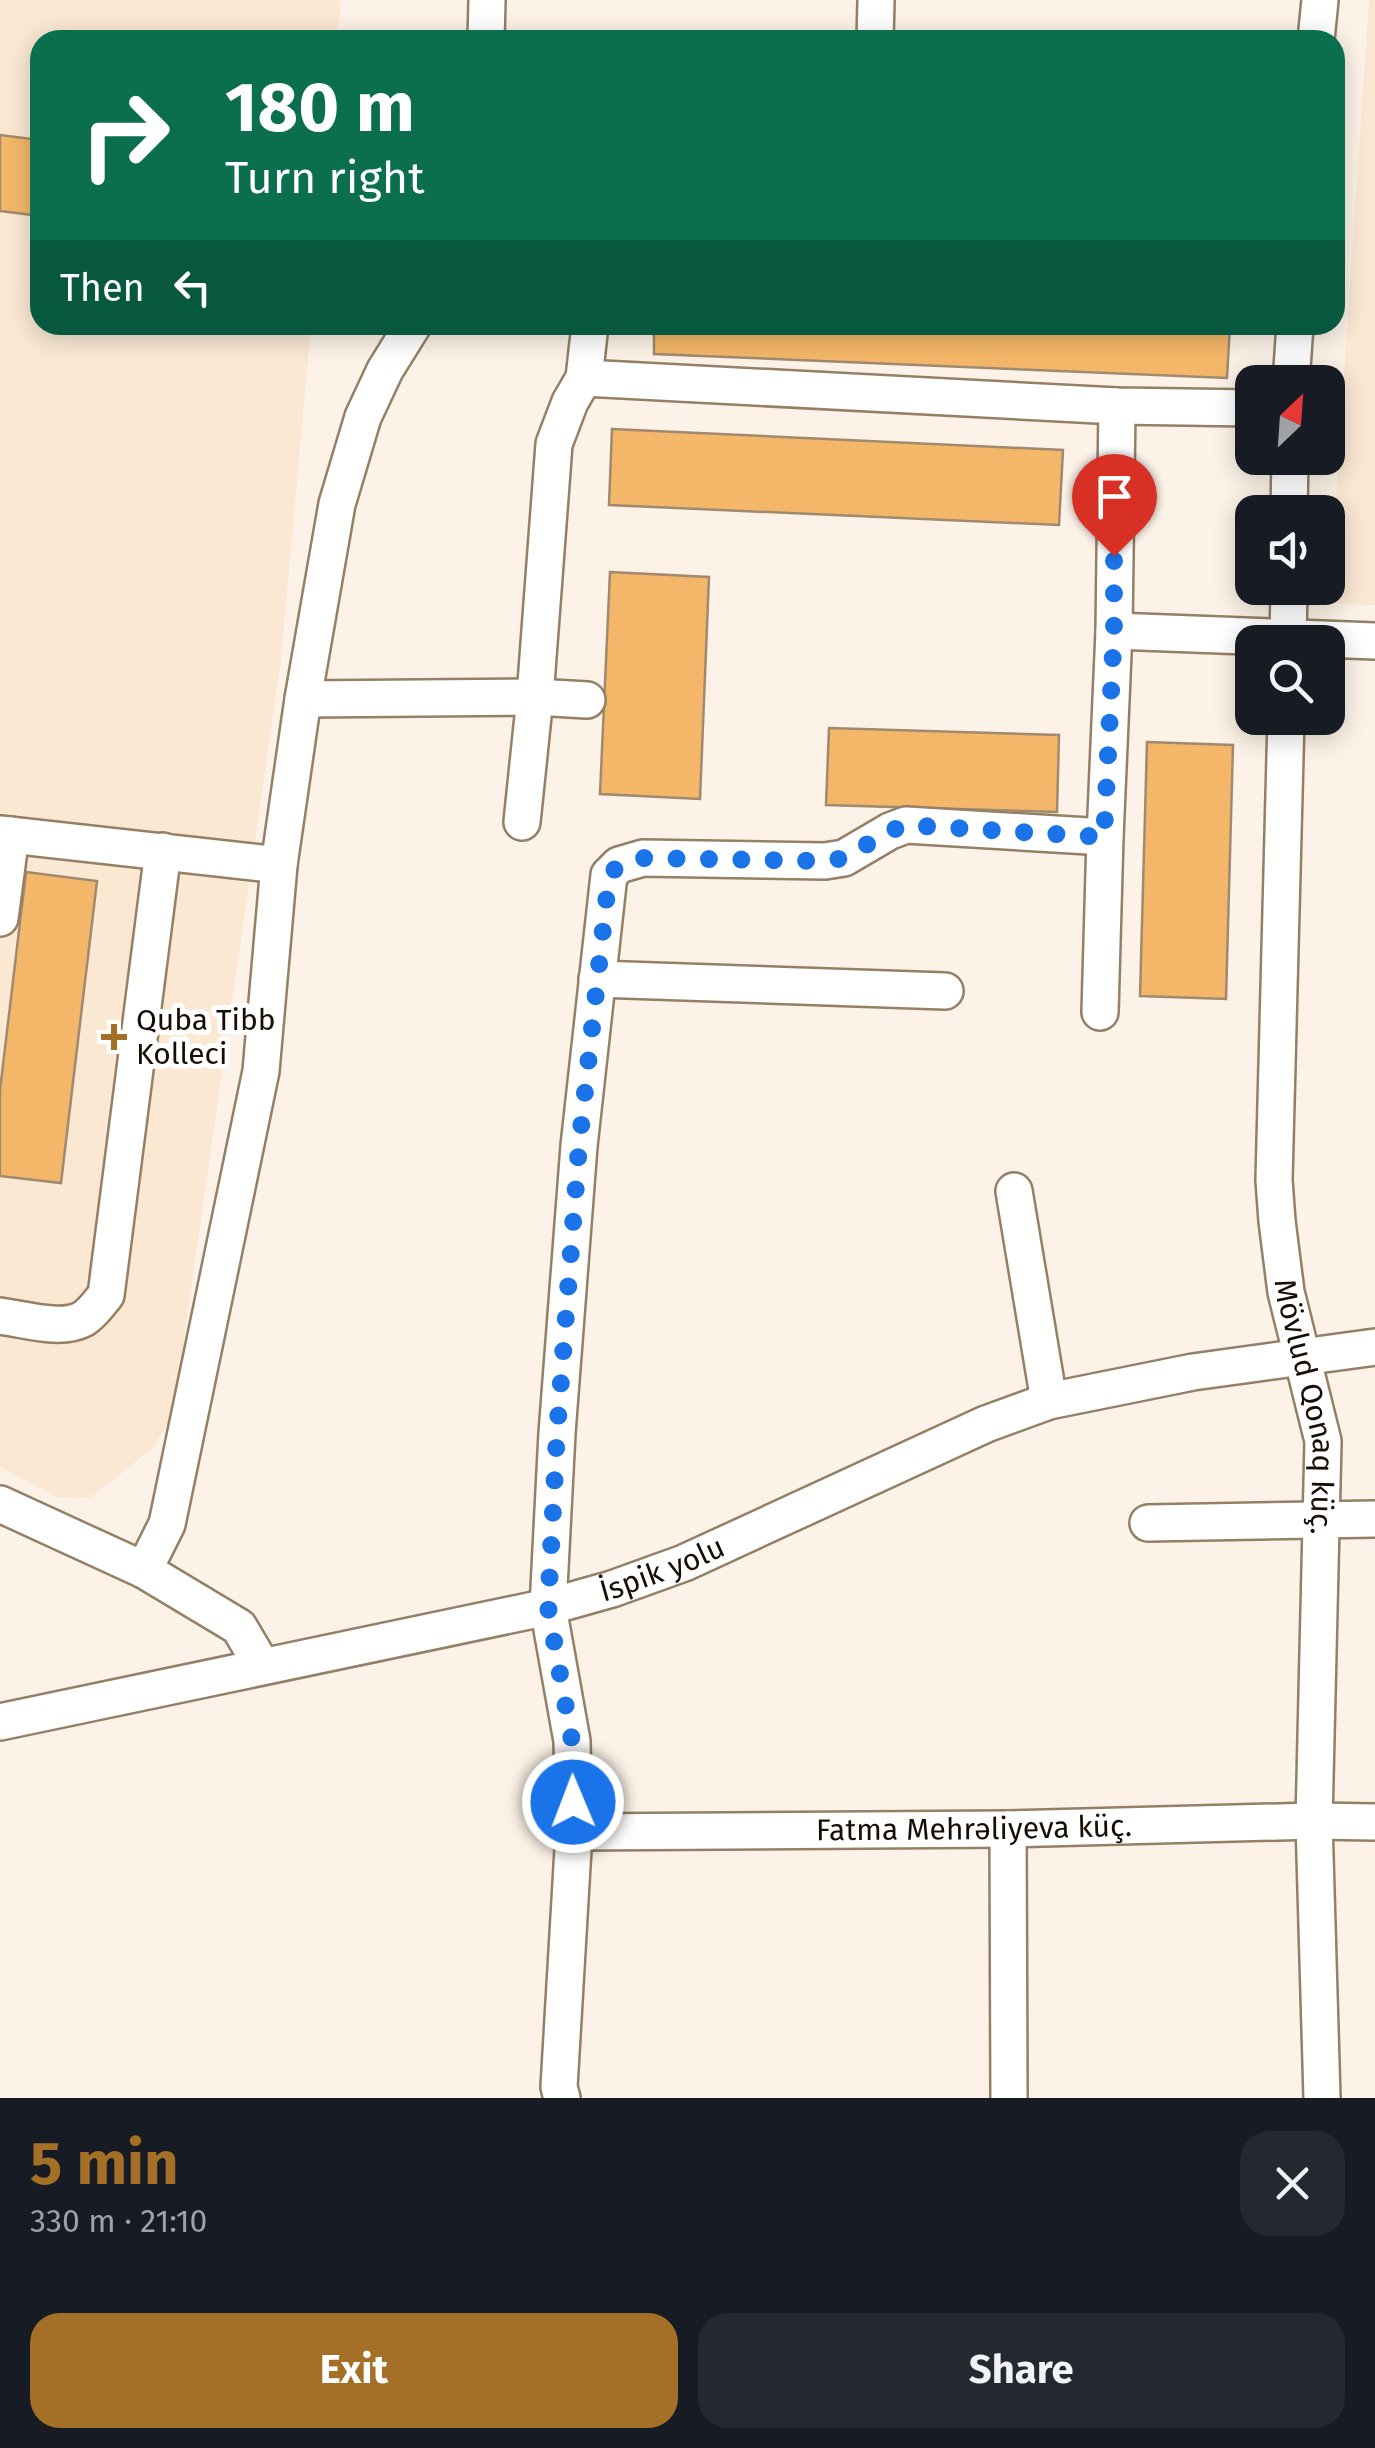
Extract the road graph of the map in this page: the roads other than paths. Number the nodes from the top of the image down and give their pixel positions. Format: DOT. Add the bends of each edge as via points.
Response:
graph roads {
  1 [pos="487,0"];
  2 [pos="876,0"];
  3 [pos="1320,0"];
  4 [pos="486,30"];
  5 [pos="875,30"];
  6 [pos="1317,30"];
  7 [pos="407,335"];
  8 [pos="589,335"];
  9 [pos="1294,335"];
  10 [pos="1292,365"];
  11 [pos="584,378"];
  12 [pos="1116,406"];
  13 [pos="1235,408"];
  14 [pos="1114,631"];
  15 [pos="1235,637"];
  16 [pos="1345,641"];
  17 [pos="1375,641"];
  18 [pos="535,696"];
  19 [pos="303,700"];
  20 [pos="587,700"];
  21 [pos="1286,735"];
  22 [pos="522,822"];
  23 [pos="5,834"];
  24 [pos="1104,837"];
  25 [pos="163,852"];
  26 [pos="280,865"];
  27 [pos="0,918"];
  28 [pos="597,979"];
  29 [pos="945,992"];
  30 [pos="1100,1012"];
  31 [pos="1014,1190"];
  32 [pos="0,1316"];
  33 [pos="1375,1347"];
  34 [pos="1300,1356"];
  35 [pos="1049,1401"];
  36 [pos="0,1504"];
  37 [pos="1322,1518"];
  38 [pos="1375,1519"];
  39 [pos="1148,1522"];
  40 [pos="144,1570"];
  41 [pos="548,1607"];
  42 [pos="262,1666"];
  43 [pos="0,1722"];
  44 [pos="1314,1821"];
  45 [pos="1375,1822"];
  46 [pos="1008,1830"];
  47 [pos="574,1832"];
  48 [pos="562,2098"];
  49 [pos="1009,2098"];
  50 [pos="1322,2098"];
  1 -- 4 [label="street"];
  2 -- 5 [label="street"];
  3 -- 6 [label="street"];
  7 -- 19 [label="street" via="364,417 337,504"];
  8 -- 11 [label="street"];
  9 -- 10 [label="street"];
  11 -- 12 [label="street"];
  11 -- 18 [label="street" via="554,444"];
  12 -- 13 [label="street"];
  12 -- 14 [label="street"];
  14 -- 15 [label="street"];
  14 -- 24 [label="street"];
  16 -- 17 [label="street"];
  18 -- 19 [label="street"];
  18 -- 20 [label="street"];
  18 -- 22 [label="street"];
  19 -- 26 [label="street"];
  21 -- 34 [label="street, Mövlud Qonaq küç." via="1274,1180"];
  23 -- 25 [label="street"];
  23 -- 27 [label="street"];
  24 -- 28 [label="street" via="906,825 825,861 643,858 609,875"];
  24 -- 30 [label="street"];
  25 -- 26 [label="street"];
  25 -- 32 [label="street" via="106,1295 79,1322"];
  26 -- 40 [label="street" via="261,1072 167,1524"];
  28 -- 29 [label="street"];
  28 -- 41 [label="street"];
  31 -- 35 [label="street"];
  33 -- 34 [label="street, İspik yolu"];
  34 -- 35 [label="street, İspik yolu"];
  34 -- 37 [label="street, Mövlud Qonaq küç." via="1322,1441"];
  35 -- 41 [label="street, İspik yolu" via="684,1563"];
  36 -- 40 [label="street"];
  37 -- 38 [label="street"];
  37 -- 39 [label="street"];
  37 -- 44 [label="street, Mövlud Qonaq küç."];
  40 -- 42 [label="street" via="238,1627"];
  41 -- 42 [label="street, İspik yolu"];
  41 -- 47 [label="street" via="572,1741"];
  42 -- 43 [label="street, İspik yolu"];
  44 -- 45 [label="street, Fatma Mehrəliyeva küç."];
  44 -- 46 [label="street, Fatma Mehrəliyeva küç."];
  44 -- 50 [label="street, Mövlud Qonaq küç."];
  46 -- 47 [label="street, Fatma Mehrəliyeva küç."];
  46 -- 49 [label="street"];
  47 -- 48 [label="street"];
}
